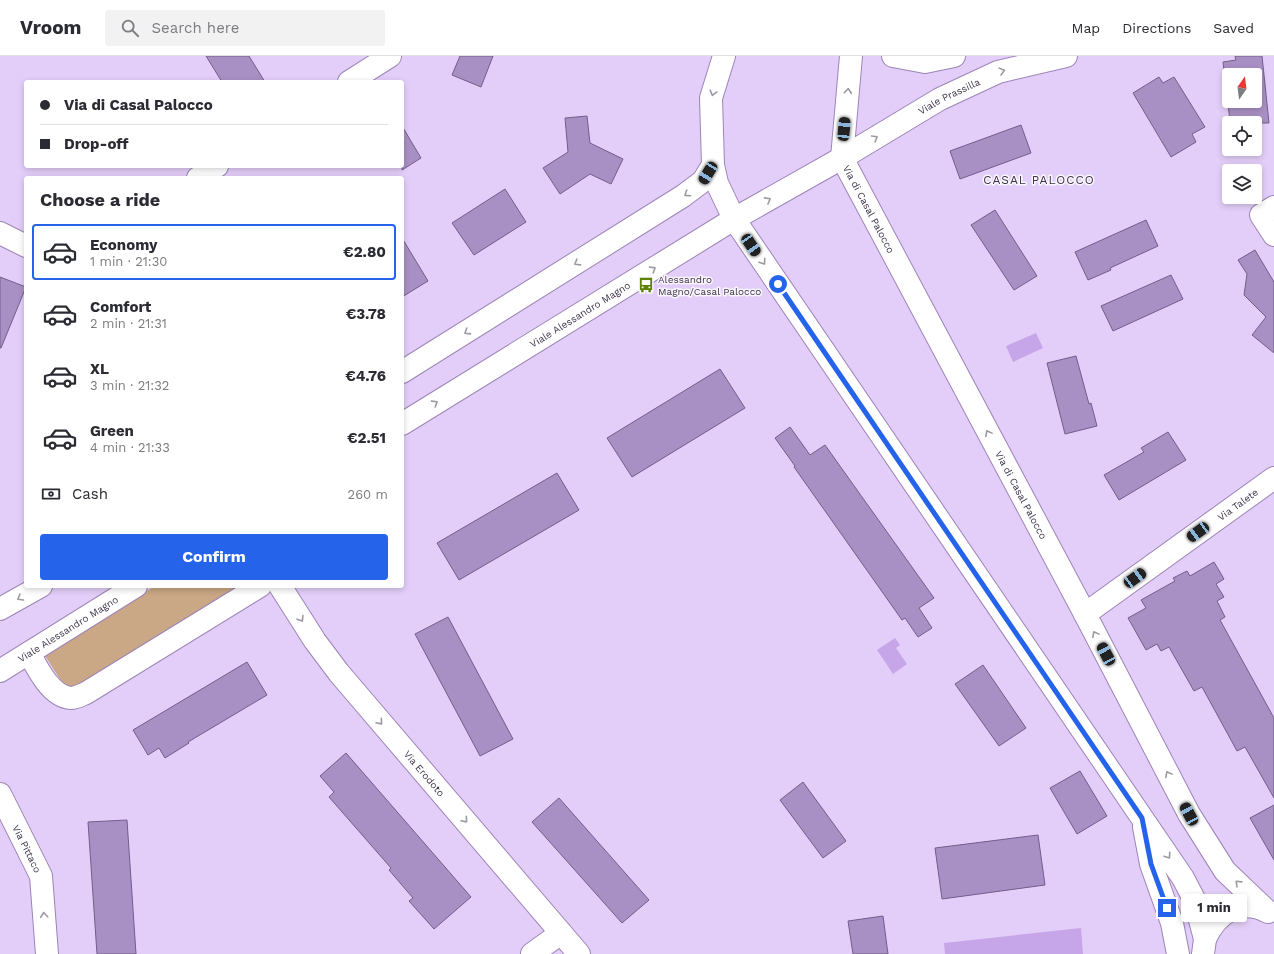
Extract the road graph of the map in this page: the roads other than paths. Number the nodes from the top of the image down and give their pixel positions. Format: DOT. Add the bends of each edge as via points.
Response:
graph roads {
  1 [pos="390,56"];
  2 [pos="724,56"];
  3 [pos="851,56"];
  4 [pos="893,56"];
  5 [pos="954,56"];
  6 [pos="1066,56"];
  7 [pos="352,80"];
  8 [pos="842,158"];
  9 [pos="713,165"];
  10 [pos="214,168"];
  11 [pos="201,176"];
  12 [pos="1268,211"];
  13 [pos="734,219"];
  14 [pos="0,233"];
  15 [pos="1274,235"];
  16 [pos="24,245"];
  17 [pos="404,371"];
  18 [pos="404,423"];
  19 [pos="1274,478"];
  20 [pos="38,588"];
  21 [pos="127,588"];
  22 [pos="257,588"];
  23 [pos="281,588"];
  24 [pos="106,593"];
  25 [pos="0,610"];
  26 [pos="1085,614"];
  27 [pos="29,653"];
  28 [pos="0,671"];
  29 [pos="0,794"];
  30 [pos="1142,818"];
  31 [pos="1270,913"];
  32 [pos="561,933"];
  33 [pos="1204,946"];
  34 [pos="47,954"];
  35 [pos="532,954"];
  36 [pos="579,954"];
  37 [pos="1178,954"];
  1 -- 7 [label="street"];
  2 -- 9 [label="street, one-way" via="711,98"];
  8 -- 3 [label="street, Via di Casal Palocco, one-way"];
  4 -- 5 [label="street" via="925,62"];
  8 -- 6 [label="street, Viale Prassilla, one-way" via="940,99 998,72"];
  13 -- 8 [label="street, Viale Alessandro Magno, one-way"];
  26 -- 8 [label="street, Via di Casal Palocco, one-way"];
  9 -- 13 [label="street" via="717,183"];
  9 -- 17 [label="street, one-way" via="703,181 684,196"];
  10 -- 11 [label="street"];
  12 -- 15 [label="street"];
  18 -- 13 [label="street, Viale Alessandro Magno, one-way"];
  13 -- 30 [label="street, one-way"];
  14 -- 16 [label="street"];
  19 -- 26 [label="street, Via Talete"];
  20 -- 25 [label="street, one-way"];
  21 -- 24 [label="street, Viale Alessandro Magno"];
  22 -- 27 [label="street" via="76,697 66,697 54,690 42,676"];
  23 -- 32 [label="street, Via Erodoto, one-way" via="336,670"];
  24 -- 27 [label="street, Viale Alessandro Magno"];
  31 -- 26 [label="street, Via di Casal Palocco, one-way" via="1225,872 1189,814"];
  27 -- 28 [label="street, Viale Alessandro Magno"];
  34 -- 29 [label="street, Via Pittaco, one-way" via="41,876"];
  30 -- 33 [label="street, one-way" via="1183,878 1195,901"];
  30 -- 37 [label="street" via="1151,864 1172,923"];
  31 -- 33 [label="street" via="1248,907 1232,909 1215,921"];
  32 -- 35 [label="street"];
  32 -- 36 [label="street, Via Erodoto"];
}
